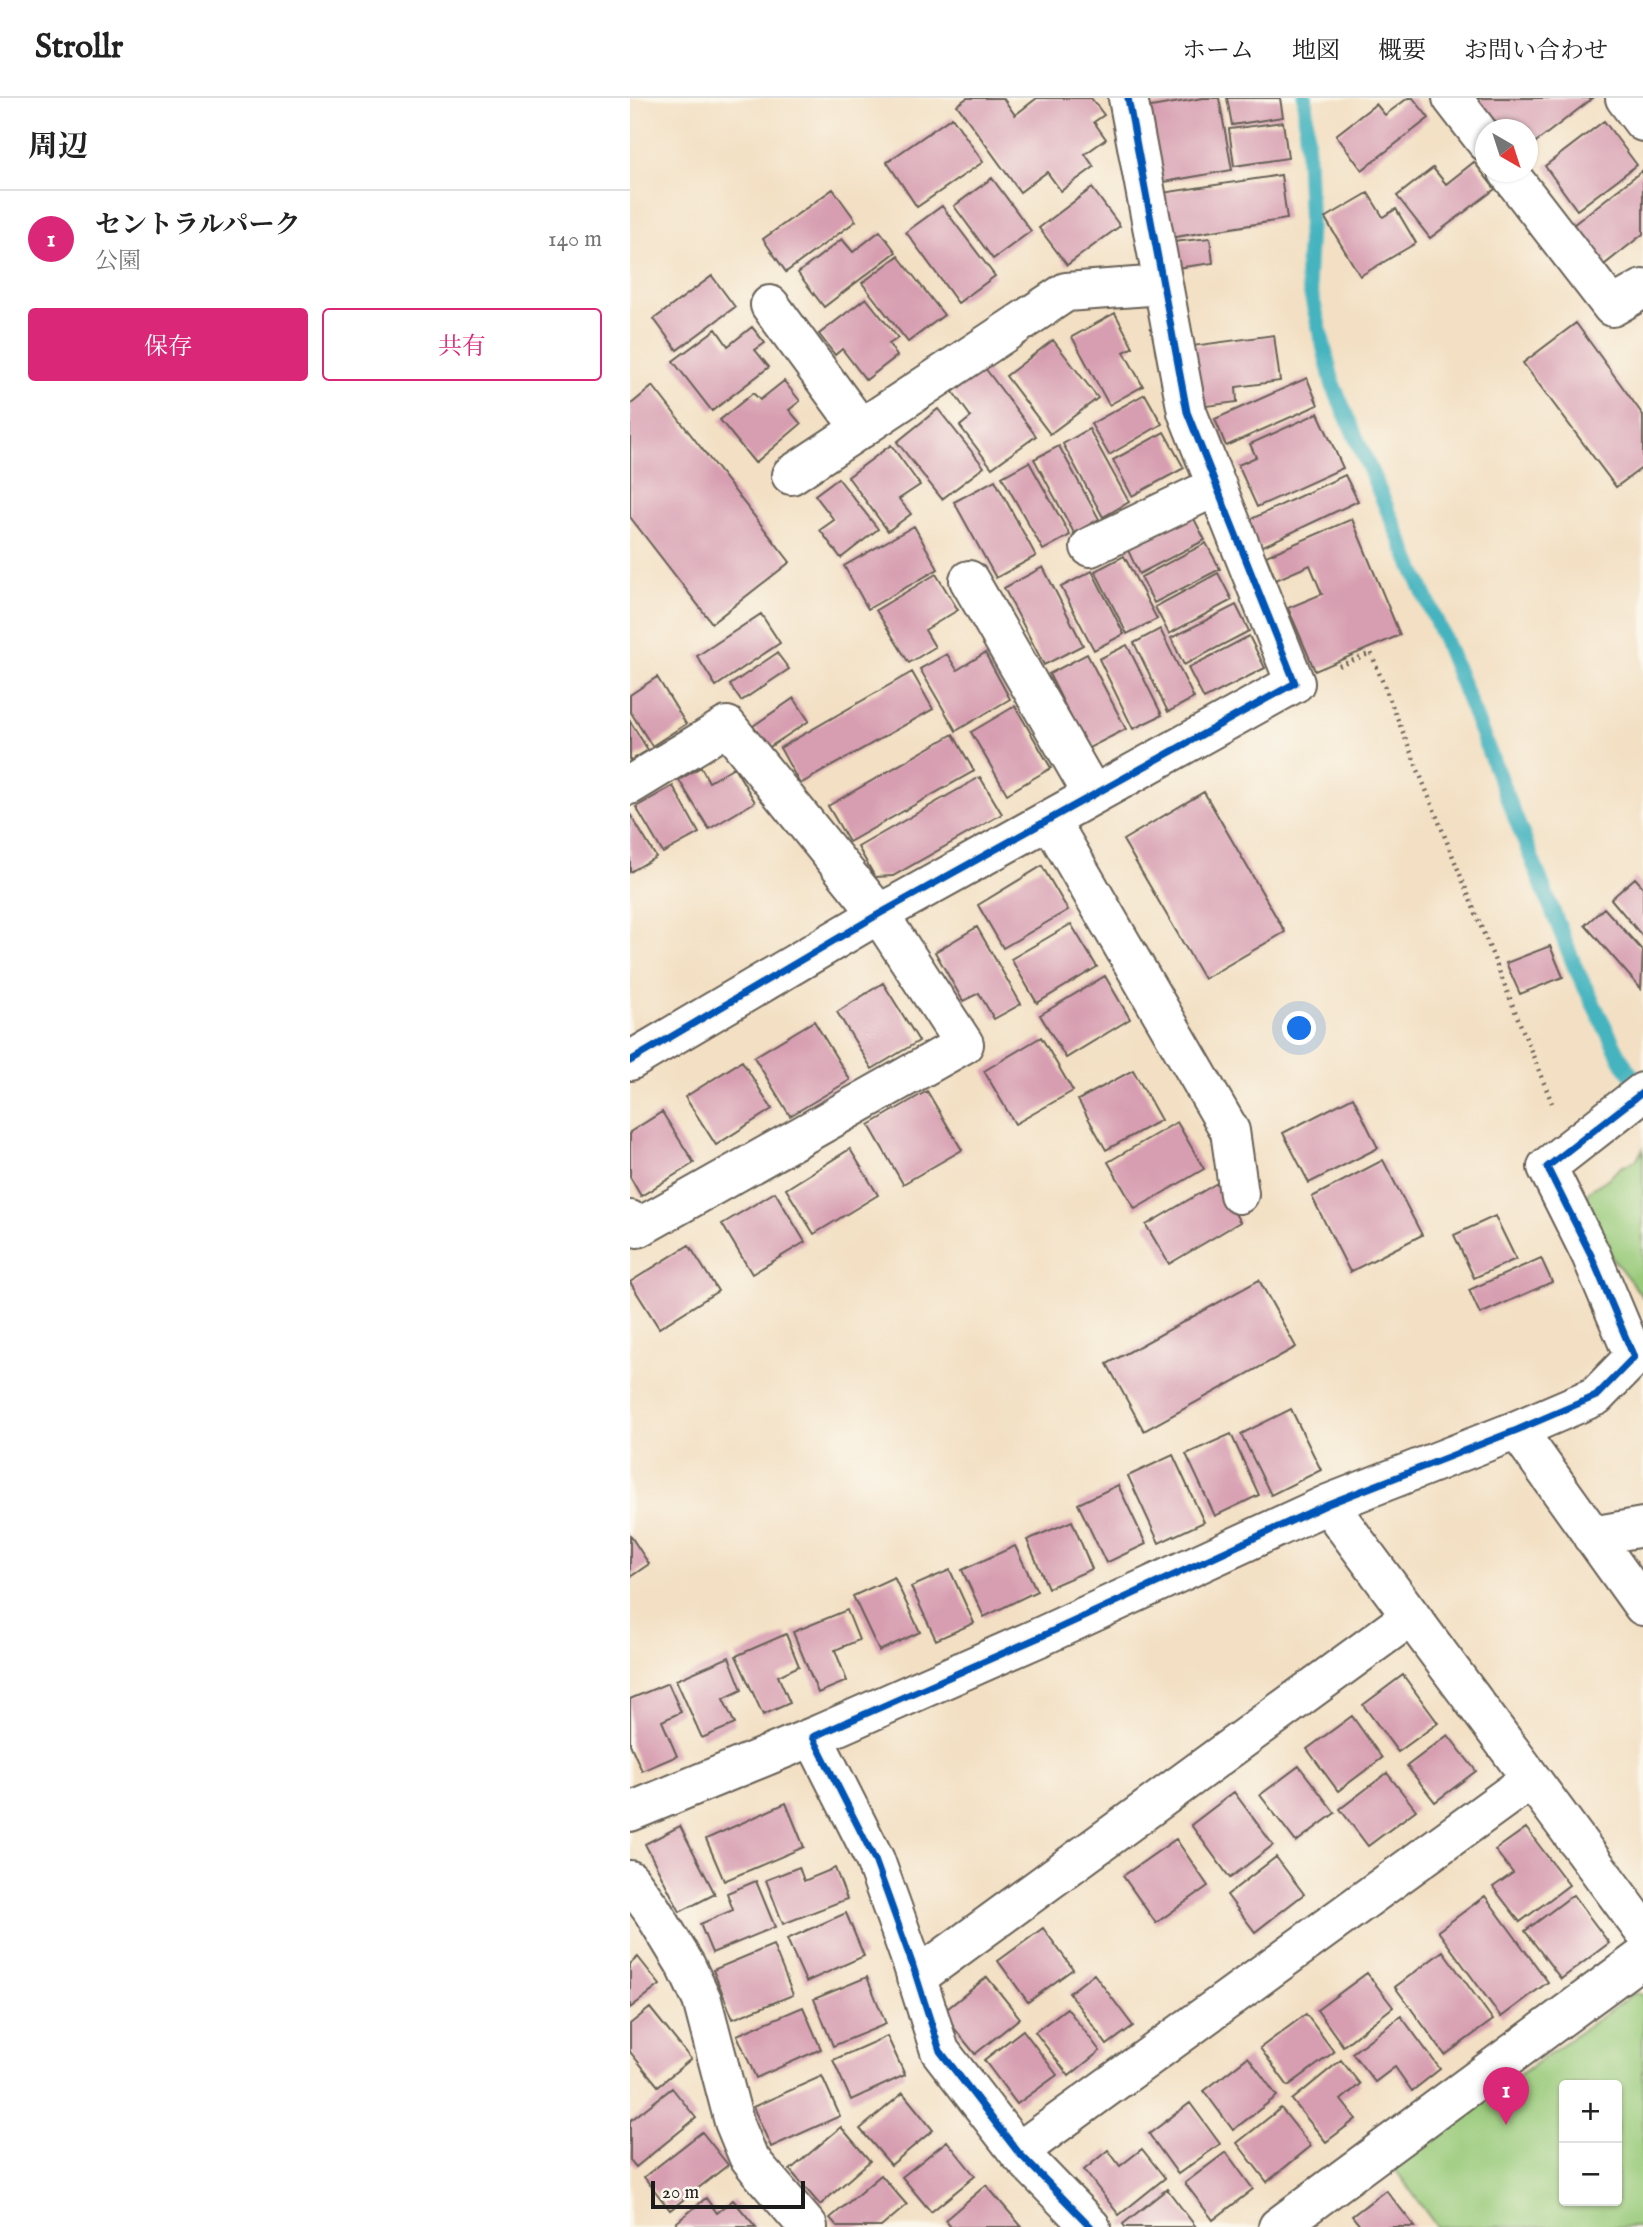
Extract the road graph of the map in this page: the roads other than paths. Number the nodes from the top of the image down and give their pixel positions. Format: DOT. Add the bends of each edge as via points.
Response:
graph roads {
  1 [pos="1128,98"];
  2 [pos="1452,98"];
  3 [pos="1625,98"];
  4 [pos="1643,122"];
  5 [pos="1475,128"];
  6 [pos="1516,182"];
  7 [pos="1164,285"];
  8 [pos="1643,289"];
  9 [pos="770,305"];
  10 [pos="861,429"];
  11 [pos="791,475"];
  12 [pos="1217,486"];
  13 [pos="1090,547"];
  14 [pos="969,580"];
  15 [pos="630,785"];
  16 [pos="1093,795"];
  17 [pos="1050,820"];
  18 [pos="879,914"];
  19 [pos="630,1061"];
  20 [pos="1643,1091"];
  21 [pos="1239,1194"];
  22 [pos="630,1220"];
  23 [pos="1638,1361"];
  24 [pos="1517,1430"];
  25 [pos="1328,1504"];
  26 [pos="1643,1527"];
  27 [pos="1591,1536"];
  28 [pos="1643,1606"];
  29 [pos="1411,1616"];
  30 [pos="822,1733"];
  31 [pos="1531,1779"];
  32 [pos="630,1812"];
  33 [pos="630,1880"];
  34 [pos="1643,1930"];
  35 [pos="1643,1957"];
  36 [pos="916,1978"];
  37 [pos="1018,2152"];
  38 [pos="808,2227"];
  39 [pos="1091,2227"];
  40 [pos="1278,2227"];
  1 -- 7 [label="street"];
  2 -- 5 [label="street"];
  3 -- 4 [label="street"];
  6 -- 8 [label="street" via="1612,307"];
  7 -- 10 [label="street" via="1066,292"];
  7 -- 12 [label="street" via="1187,412"];
  9 -- 10 [label="street"];
  10 -- 11 [label="street"];
  12 -- 13 [label="street"];
  12 -- 16 [label="street" via="1296,683"];
  14 -- 16 [label="street"];
  15 -- 18 [label="street" via="727,726"];
  16 -- 17 [label="street"];
  17 -- 18 [label="street"];
  17 -- 21 [label="street" via="1230,1131"];
  18 -- 19 [label="street"];
  18 -- 22 [label="street" via="964,1044 638,1228"];
  20 -- 23 [label="street" via="1546,1167"];
  23 -- 24 [label="street" via="1596,1396"];
  24 -- 25 [label="street"];
  24 -- 27 [label="street"];
  25 -- 29 [label="street"];
  25 -- 30 [label="street"];
  26 -- 27 [label="street"];
  27 -- 28 [label="street"];
  29 -- 31 [label="street"];
  29 -- 36 [label="street"];
  30 -- 32 [label="street"];
  30 -- 36 [label="street" via="813,1737 875,1860"];
  31 -- 34 [label="street"];
  31 -- 37 [label="street"];
  33 -- 38 [label="street" via="687,1966 702,2000 734,2122 748,2155"];
  35 -- 40 [label="street"];
  36 -- 37 [label="street" via="940,2051"];
  37 -- 39 [label="street"];
}
